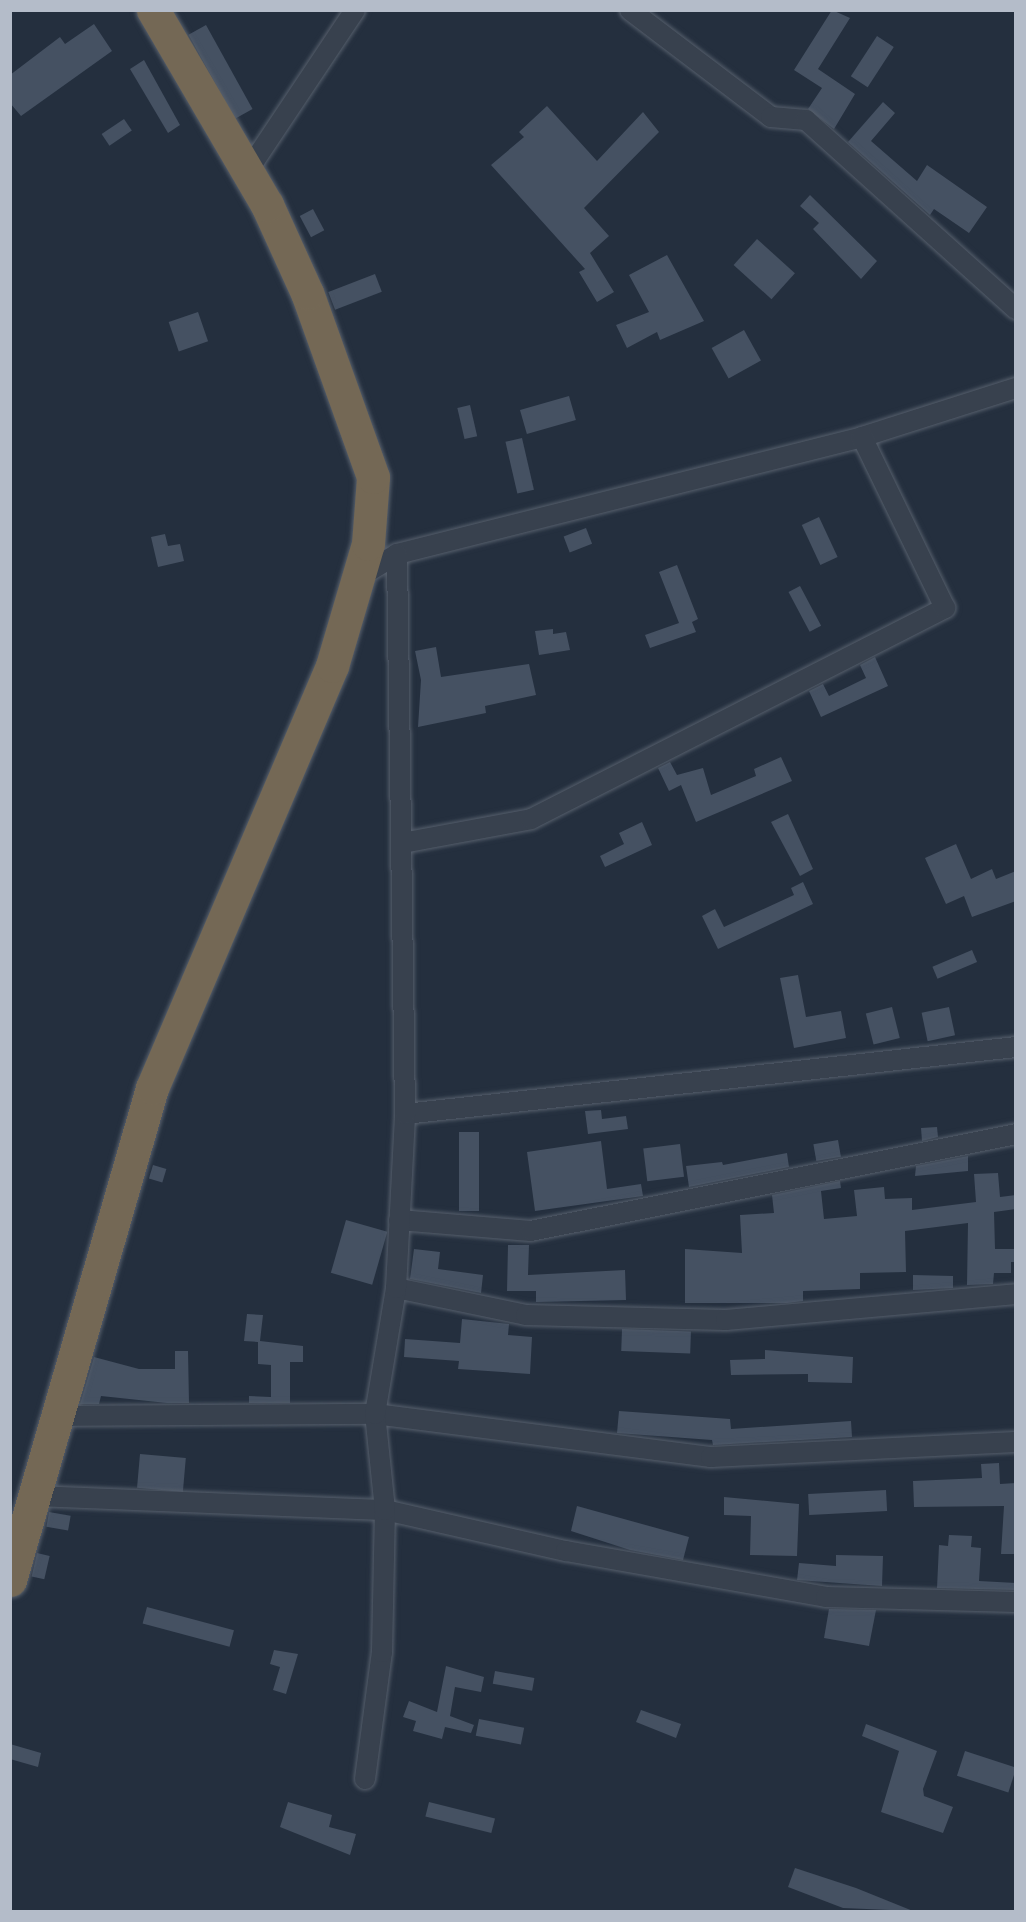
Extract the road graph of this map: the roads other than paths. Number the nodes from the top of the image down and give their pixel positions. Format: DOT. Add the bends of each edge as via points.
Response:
graph roads {
  1 [pos="153,10"];
  2 [pos="355,10"];
  3 [pos="630,10"];
  4 [pos="247,172"];
  5 [pos="1016,309"];
  6 [pos="1016,388"];
  7 [pos="862,437"];
  8 [pos="397,554"];
  9 [pos="358,578"];
  10 [pos="402,843"];
  11 [pos="1016,1047"];
  12 [pos="405,1113"];
  13 [pos="1016,1134"];
  14 [pos="399,1220"];
  15 [pos="396,1288"];
  16 [pos="1016,1294"];
  17 [pos="375,1414"];
  18 [pos="57,1416"];
  19 [pos="1016,1443"];
  20 [pos="33,1496"];
  21 [pos="385,1510"];
  22 [pos="10,1580"];
  23 [pos="1016,1602"];
  24 [pos="366,1779"];
  1 -- 4 [label="highway"];
  2 -- 4 [label="street"];
  3 -- 5 [label="street" via="771,117 806,120"];
  4 -- 9 [label="highway" via="307,293 373,477 368,544"];
  6 -- 7 [label="street"];
  7 -- 8 [label="street"];
  7 -- 10 [label="street" via="945,608 531,819"];
  8 -- 9 [label="street"];
  8 -- 10 [label="street"];
  9 -- 18 [label="highway" via="332,666 152,1088"];
  10 -- 12 [label="street"];
  11 -- 12 [label="street"];
  12 -- 14 [label="street"];
  13 -- 14 [label="street" via="531,1231"];
  14 -- 15 [label="street"];
  15 -- 16 [label="street" via="526,1315 726,1320"];
  15 -- 17 [label="street"];
  17 -- 18 [label="street"];
  17 -- 19 [label="street" via="711,1457"];
  17 -- 21 [label="street"];
  18 -- 20 [label="highway"];
  20 -- 21 [label="street"];
  20 -- 22 [label="highway"];
  21 -- 23 [label="street" via="566,1551 826,1597"];
  21 -- 24 [label="street" via="382,1652"];
}
